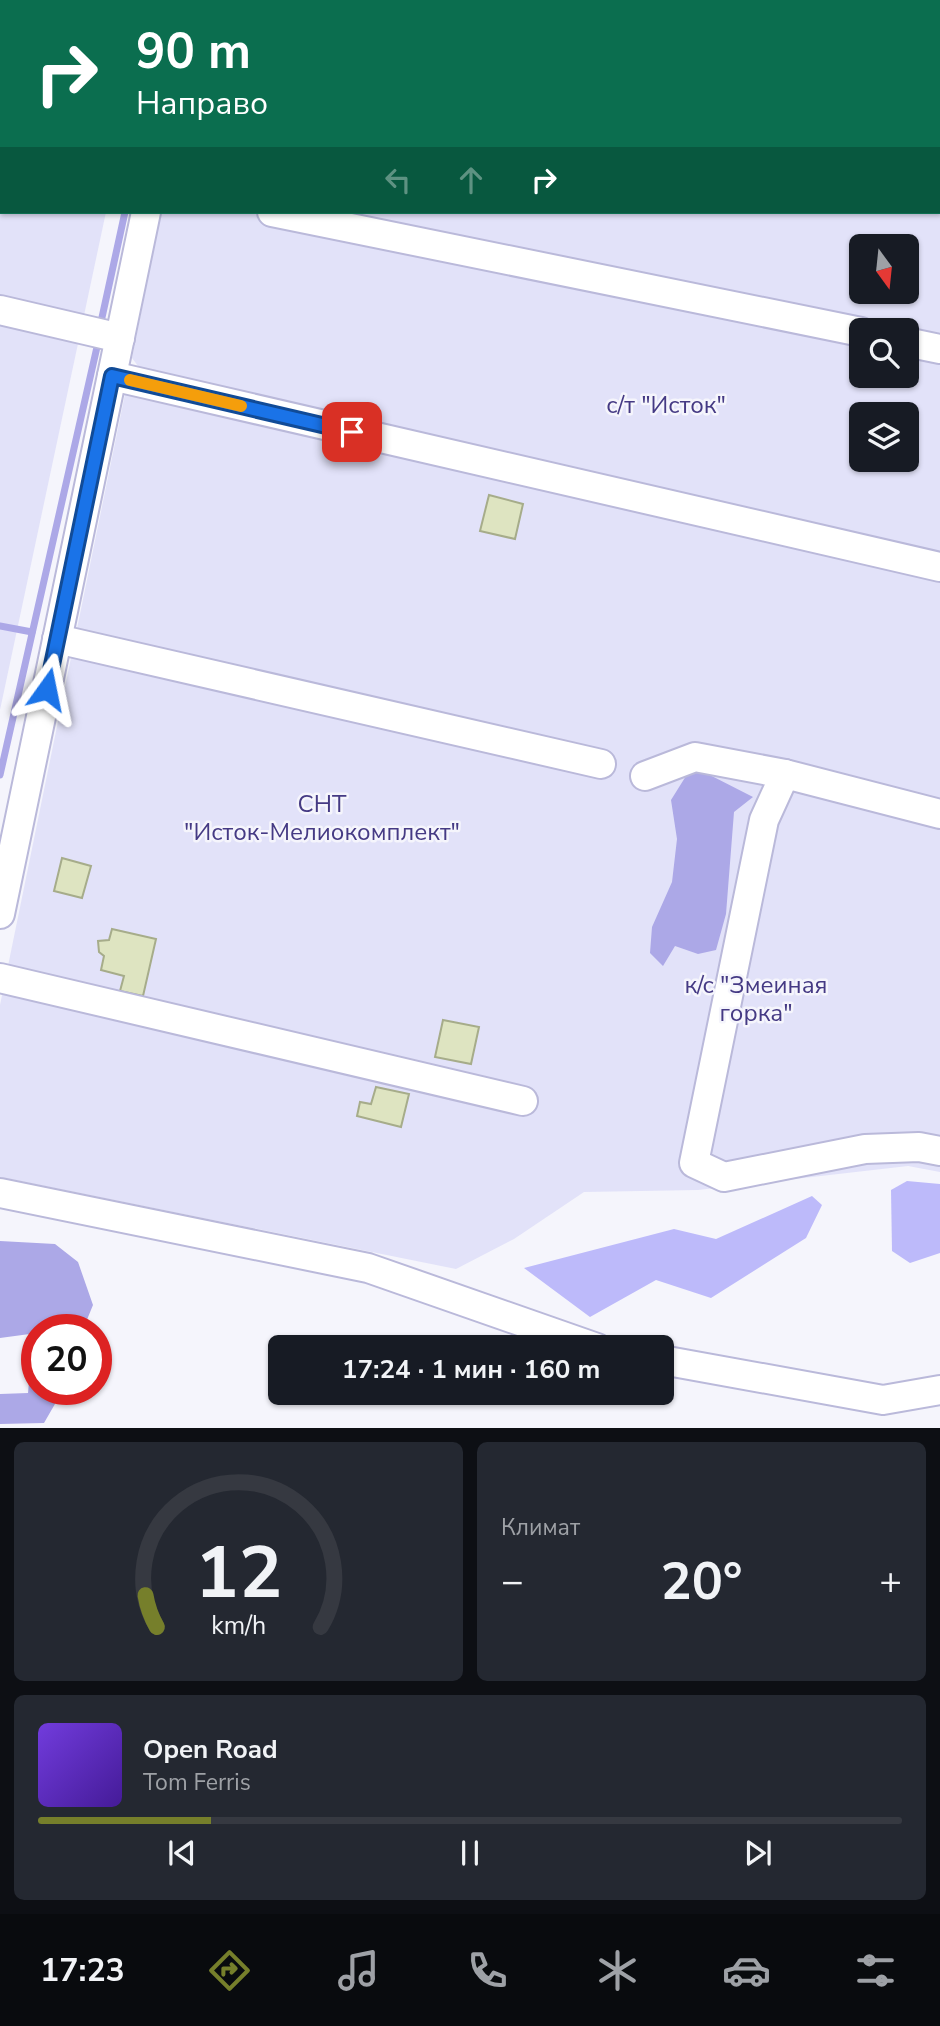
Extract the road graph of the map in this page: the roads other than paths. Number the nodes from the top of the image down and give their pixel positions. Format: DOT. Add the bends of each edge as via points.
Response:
graph roads {
  1 [pos="146,214"];
  2 [pos="282,214"];
  3 [pos="0,310"];
  4 [pos="849,330"];
  5 [pos="120,338"];
  6 [pos="919,345"];
  7 [pos="940,349"];
  8 [pos="112,376"];
  9 [pos="940,567"];
  10 [pos="57,639"];
  11 [pos="601,764"];
  12 [pos="785,774"];
  13 [pos="645,776"];
  14 [pos="940,814"];
  15 [pos="0,914"];
  16 [pos="0,978"];
  17 [pos="523,1101"];
  18 [pos="940,1151"];
  19 [pos="0,1193"];
  20 [pos="560,1335"];
  21 [pos="674,1362"];
  22 [pos="940,1390"];
  1 -- 5 [label="lane"];
  2 -- 4 [label="lane"];
  3 -- 5 [label="lane"];
  5 -- 8 [label="lane"];
  6 -- 7 [label="lane"];
  8 -- 9 [label="lane"];
  8 -- 10 [label="lane"];
  10 -- 11 [label="lane"];
  10 -- 15 [label="lane"];
  12 -- 13 [label="lane" via="695,757"];
  12 -- 14 [label="lane"];
  12 -- 18 [label="lane" via="764,820 694,1163 724,1177 865,1149"];
  16 -- 17 [label="lane"];
  19 -- 20 [label="lane" via="368,1268"];
  21 -- 22 [label="lane" via="883,1400"];
}
